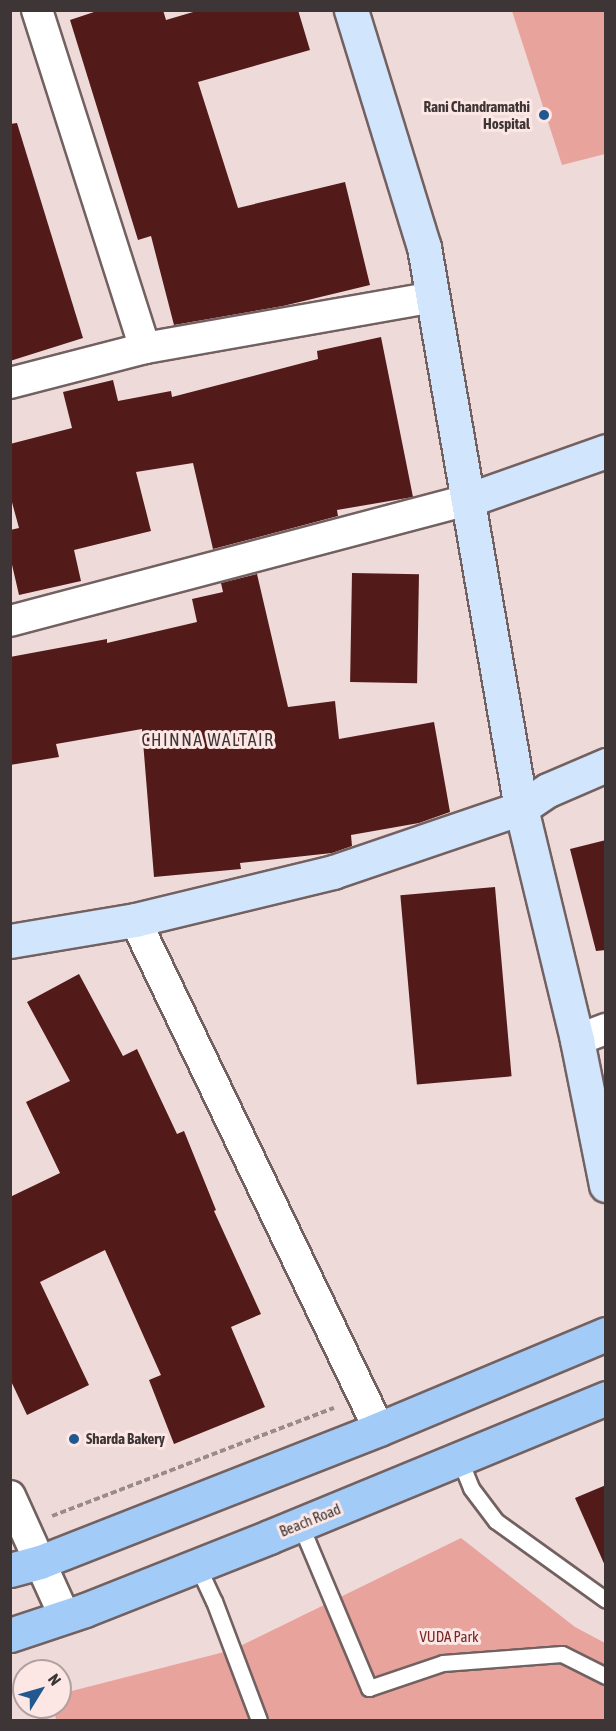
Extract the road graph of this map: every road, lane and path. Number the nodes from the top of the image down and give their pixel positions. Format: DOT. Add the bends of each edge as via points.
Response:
graph roads {
  1 [pos="37,10"];
  2 [pos="351,10"];
  3 [pos="434,297"];
  4 [pos="145,348"];
  5 [pos="10,383"];
  6 [pos="606,451"];
  7 [pos="468,500"];
  8 [pos="10,621"];
  9 [pos="606,765"];
  10 [pos="520,808"];
  11 [pos="135,920"];
  12 [pos="10,941"];
  13 [pos="591,1035"];
  14 [pos="606,1185"];
  15 [pos="606,1334"];
  16 [pos="606,1398"];
  17 [pos="379,1429"];
  18 [pos="459,1458"];
  19 [pos="10,1496"];
  20 [pos="300,1524"];
  21 [pos="198,1565"];
  22 [pos="25,1566"];
  23 [pos="606,1600"];
  24 [pos="65,1617"];
  25 [pos="10,1635"];
  26 [pos="606,1676"];
  27 [pos="259,1720"];
  1 -- 4 [label="street"];
  2 -- 3 [label="street" via="424,247"];
  3 -- 4 [label="street"];
  3 -- 7 [label="street"];
  4 -- 5 [label="street"];
  6 -- 7 [label="street"];
  7 -- 8 [label="street"];
  7 -- 10 [label="street"];
  9 -- 10 [label="street" via="548,790"];
  10 -- 11 [label="street" via="333,872"];
  10 -- 13 [label="street"];
  11 -- 12 [label="street"];
  11 -- 17 [label="street"];
  13 -- 14 [label="street"];
  15 -- 17 [label="main road"];
  16 -- 18 [label="main road, Beach Road"];
  17 -- 22 [label="main road"];
  18 -- 20 [label="main road, Beach Road"];
  18 -- 23 [label="lane" via="471,1488 496,1521"];
  19 -- 22 [label="street"];
  20 -- 21 [label="main road, Beach Road"];
  20 -- 26 [label="lane" via="369,1688 443,1663 562,1654"];
  21 -- 24 [label="main road, Beach Road"];
  21 -- 27 [label="lane"];
  22 -- 24 [label="street"];
  24 -- 25 [label="main road, Beach Road"];
}
